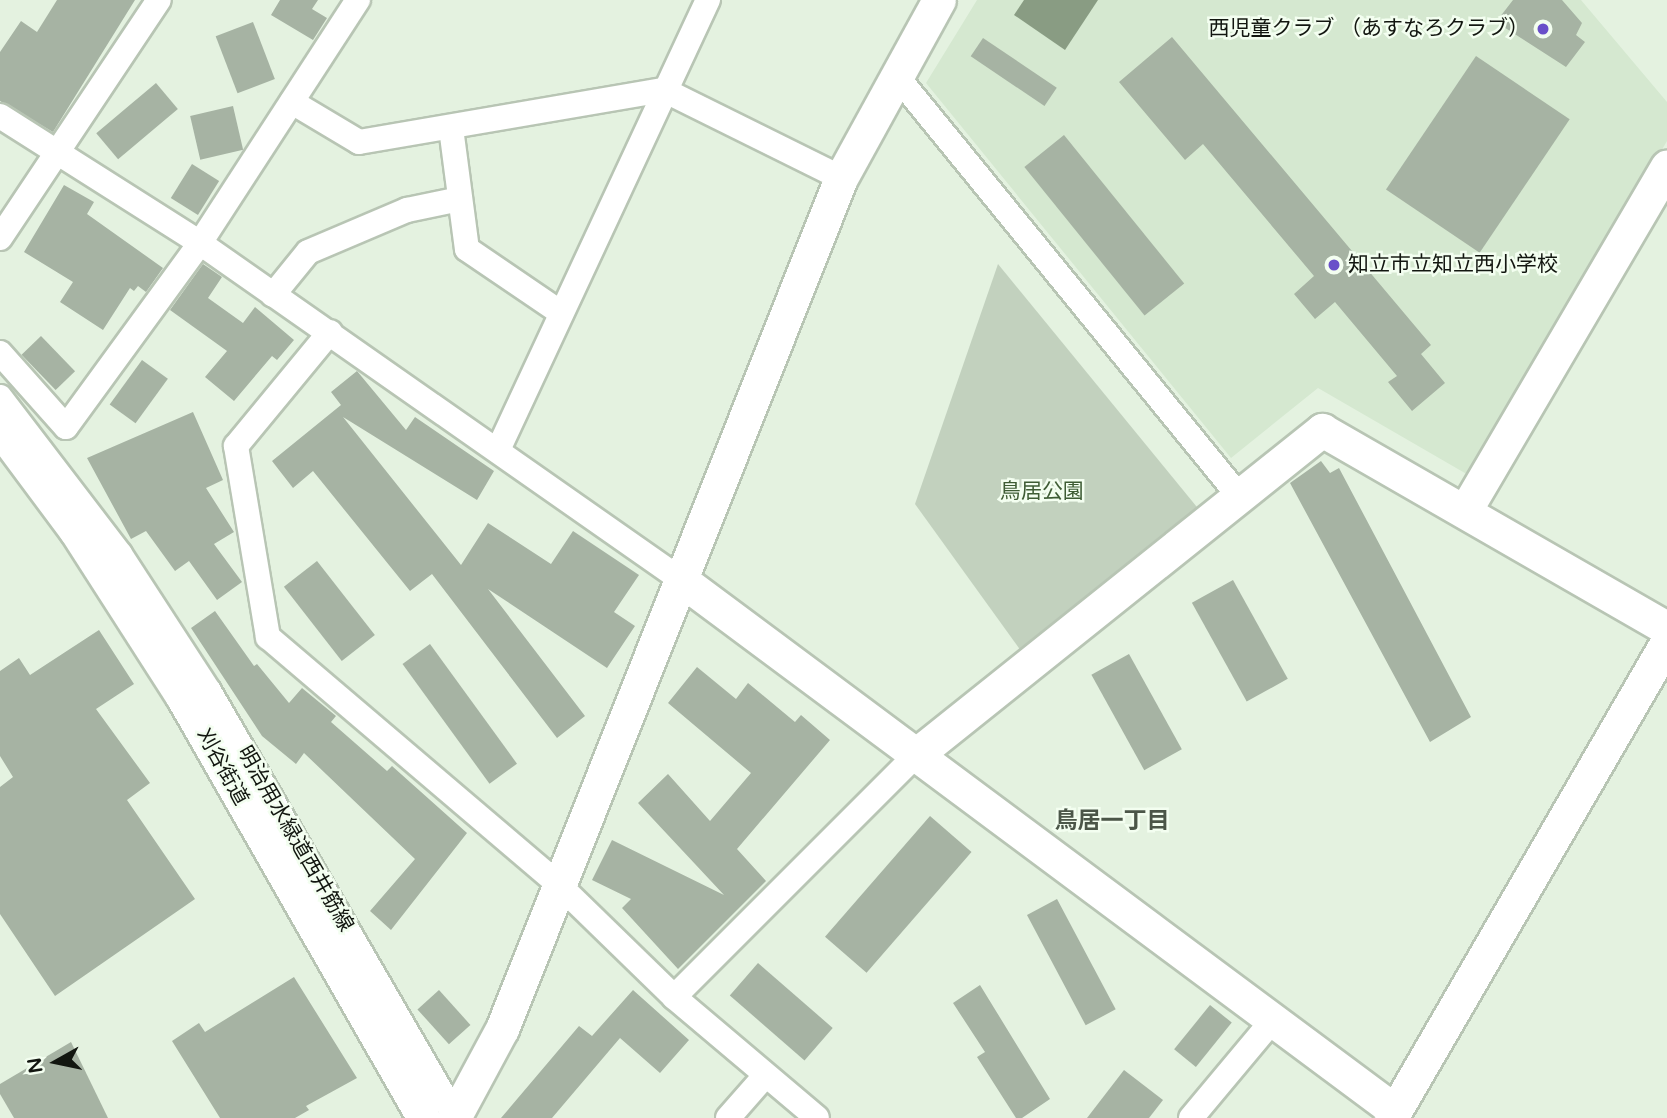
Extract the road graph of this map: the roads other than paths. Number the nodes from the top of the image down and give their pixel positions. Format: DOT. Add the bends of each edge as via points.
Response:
graph roads {
  1 [pos="159,0"];
  2 [pos="358,0"];
  3 [pos="708,0"];
  4 [pos="939,0"];
  5 [pos="895,74"];
  6 [pos="664,90"];
  7 [pos="292,102"];
  8 [pos="0,116"];
  9 [pos="451,128"];
  10 [pos="56,153"];
  11 [pos="1667,167"];
  12 [pos="841,178"];
  13 [pos="460,199"];
  14 [pos="0,238"];
  15 [pos="200,243"];
  16 [pos="273,295"];
  17 [pos="561,313"];
  18 [pos="330,332"];
  19 [pos="0,353"];
  20 [pos="0,397"];
  21 [pos="0,429"];
  22 [pos="498,450"];
  23 [pos="1239,496"];
  24 [pos="1466,509"];
  25 [pos="680,579"];
  26 [pos="1667,628"];
  27 [pos="1667,642"];
  28 [pos="917,754"];
  29 [pos="559,885"];
  30 [pos="674,997"];
  31 [pos="1273,1020"];
  32 [pos="764,1077"];
  33 [pos="1393,1115"];
  34 [pos="448,1118"];
  35 [pos="728,1118"];
  36 [pos="817,1118"];
  37 [pos="1191,1118"];
  1 -- 10 [label="street"];
  2 -- 7 [label="street"];
  3 -- 6 [label="street"];
  4 -- 5 [label="street"];
  5 -- 12 [label="street"];
  5 -- 23 [label="street"];
  6 -- 9 [label="street"];
  6 -- 12 [label="street"];
  6 -- 17 [label="street"];
  7 -- 9 [label="street" via="359,142"];
  7 -- 15 [label="street"];
  8 -- 10 [label="street"];
  9 -- 13 [label="street"];
  10 -- 14 [label="street"];
  10 -- 15 [label="street"];
  11 -- 24 [label="street"];
  12 -- 25 [label="street"];
  13 -- 16 [label="street" via="407,210 308,252"];
  13 -- 17 [label="street" via="467,248"];
  15 -- 16 [label="street"];
  15 -- 19 [label="street" via="66,427"];
  16 -- 18 [label="street"];
  17 -- 22 [label="street"];
  18 -- 22 [label="street"];
  18 -- 29 [label="street" via="236,446 268,637"];
  20 -- 34 [label="street, 明治用水緑道西井筋線" via="120,554 209,691"];
  21 -- 34 [label="street, 刈谷街道" via="76,531"];
  22 -- 25 [label="street"];
  23 -- 24 [label="street" via="1322,430"];
  23 -- 28 [label="street"];
  24 -- 26 [label="street"];
  25 -- 28 [label="street"];
  25 -- 29 [label="street"];
  27 -- 33 [label="street"];
  28 -- 30 [label="street"];
  28 -- 31 [label="street"];
  29 -- 30 [label="street"];
  29 -- 34 [label="street" via="502,1029"];
  30 -- 32 [label="street"];
  31 -- 33 [label="street"];
  31 -- 37 [label="street"];
  32 -- 35 [label="street"];
  32 -- 36 [label="street"];
}
